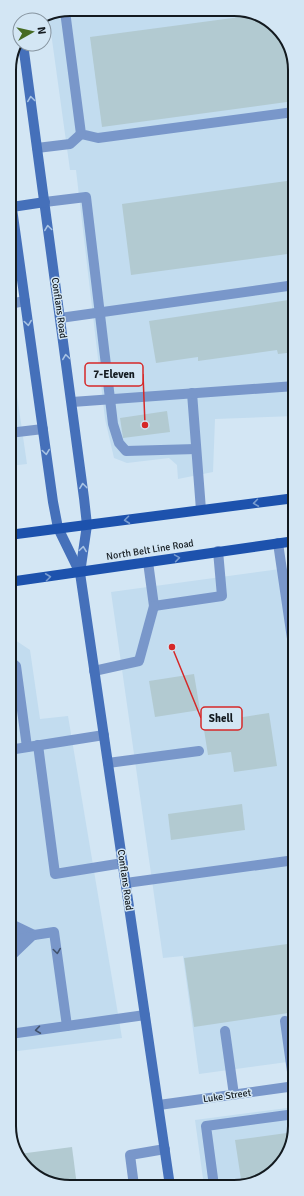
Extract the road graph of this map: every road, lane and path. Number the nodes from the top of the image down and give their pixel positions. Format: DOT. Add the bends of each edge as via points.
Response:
graph roads {
  1 [pos="66,16"];
  2 [pos="24,52"];
  3 [pos="288,113"];
  4 [pos="81,134"];
  5 [pos="38,148"];
  6 [pos="45,202"];
  7 [pos="16,207"];
  8 [pos="16,260"];
  9 [pos="288,286"];
  10 [pos="25,302"];
  11 [pos="16,303"];
  12 [pos="99,312"];
  13 [pos="60,318"];
  14 [pos="288,386"];
  15 [pos="192,393"];
  16 [pos="110,398"];
  17 [pos="72,402"];
  18 [pos="43,429"];
  19 [pos="16,432"];
  20 [pos="196,449"];
  21 [pos="288,499"];
  22 [pos="201,510"];
  23 [pos="87,524"];
  24 [pos="58,528"];
  25 [pos="16,534"];
  26 [pos="288,542"];
  27 [pos="278,543"];
  28 [pos="218,551"];
  29 [pos="148,562"];
  30 [pos="80,573"];
  31 [pos="16,581"];
  32 [pos="154,606"];
  33 [pos="288,612"];
  34 [pos="16,666"];
  35 [pos="94,671"];
  36 [pos="104,735"];
  37 [pos="38,745"];
  38 [pos="27,747"];
  39 [pos="16,749"];
  40 [pos="199,751"];
  41 [pos="108,763"];
  42 [pos="288,861"];
  43 [pos="123,864"];
  44 [pos="126,883"];
  45 [pos="16,926"];
  46 [pos="16,933"];
  47 [pos="34,935"];
  48 [pos="16,941"];
  49 [pos="16,952"];
  50 [pos="145,1015"];
  51 [pos="285,1021"];
  52 [pos="67,1026"];
  53 [pos="225,1031"];
  54 [pos="16,1033"];
  55 [pos="288,1043"];
  56 [pos="288,1087"];
  57 [pos="234,1095"];
  58 [pos="159,1105"];
  59 [pos="288,1115"];
  60 [pos="165,1149"];
  61 [pos="133,1180"];
  62 [pos="169,1180"];
  63 [pos="213,1180"];
  1 -- 4 [label="street"];
  5 -- 2 [label="main road, Conflans Road, one-way"];
  3 -- 4 [label="street" via="98,138"];
  4 -- 5 [label="street" via="70,144"];
  5 -- 6 [label="main road, Conflans Road"];
  6 -- 7 [label="main road"];
  6 -- 12 [label="street" via="86,197"];
  13 -- 6 [label="main road, Conflans Road, one-way"];
  8 -- 10 [label="main road, Conflans Road"];
  9 -- 12 [label="street"];
  10 -- 11 [label="street"];
  10 -- 18 [label="main road, Conflans Road, one-way"];
  12 -- 13 [label="street"];
  12 -- 16 [label="street"];
  17 -- 13 [label="main road, Conflans Road, one-way"];
  14 -- 15 [label="street"];
  15 -- 16 [label="street"];
  15 -- 20 [label="street"];
  16 -- 17 [label="street"];
  16 -- 20 [label="street" via="113,424 119,443 126,451"];
  23 -- 17 [label="main road, Conflans Road, one-way"];
  18 -- 19 [label="street"];
  18 -- 24 [label="main road, Conflans Road, one-way"];
  20 -- 22 [label="street"];
  21 -- 22 [label="main road, one-way"];
  22 -- 23 [label="main road, one-way"];
  23 -- 24 [label="main road"];
  30 -- 23 [label="main road, Conflans Road, one-way"];
  24 -- 25 [label="main road"];
  24 -- 30 [label="main road, Conflans Road"];
  26 -- 27 [label="main road, North Belt Line Road"];
  27 -- 28 [label="main road, North Belt Line Road"];
  27 -- 33 [label="street"];
  29 -- 28 [label="main road, North Belt Line Road, one-way"];
  28 -- 32 [label="street" via="222,596"];
  29 -- 30 [label="main road, North Belt Line Road"];
  29 -- 32 [label="street"];
  31 -- 30 [label="main road, North Belt Line Road, one-way"];
  30 -- 35 [label="main road, Conflans Road"];
  32 -- 35 [label="street" via="139,661"];
  34 -- 38 [label="street"];
  35 -- 36 [label="main road, Conflans Road"];
  36 -- 37 [label="street"];
  36 -- 41 [label="main road, Conflans Road"];
  37 -- 38 [label="street"];
  37 -- 43 [label="street" via="55,874"];
  38 -- 39 [label="street"];
  40 -- 41 [label="street"];
  41 -- 43 [label="main road, Conflans Road"];
  42 -- 44 [label="street"];
  43 -- 44 [label="main road, Conflans Road"];
  44 -- 50 [label="main road, Conflans Road"];
  45 -- 47 [label="street"];
  46 -- 47 [label="street"];
  47 -- 48 [label="street"];
  47 -- 49 [label="street"];
  47 -- 52 [label="street, one-way" via="54,932"];
  50 -- 52 [label="street"];
  50 -- 58 [label="main road, Conflans Road"];
  51 -- 55 [label="street"];
  52 -- 54 [label="street, one-way"];
  53 -- 57 [label="street"];
  56 -- 57 [label="street, Luke Street"];
  57 -- 58 [label="street, Luke Street"];
  58 -- 60 [label="main road, Conflans Road"];
  59 -- 63 [label="street" via="206,1126"];
  60 -- 61 [label="street" via="130,1155"];
  60 -- 62 [label="main road, Conflans Road"];
}
